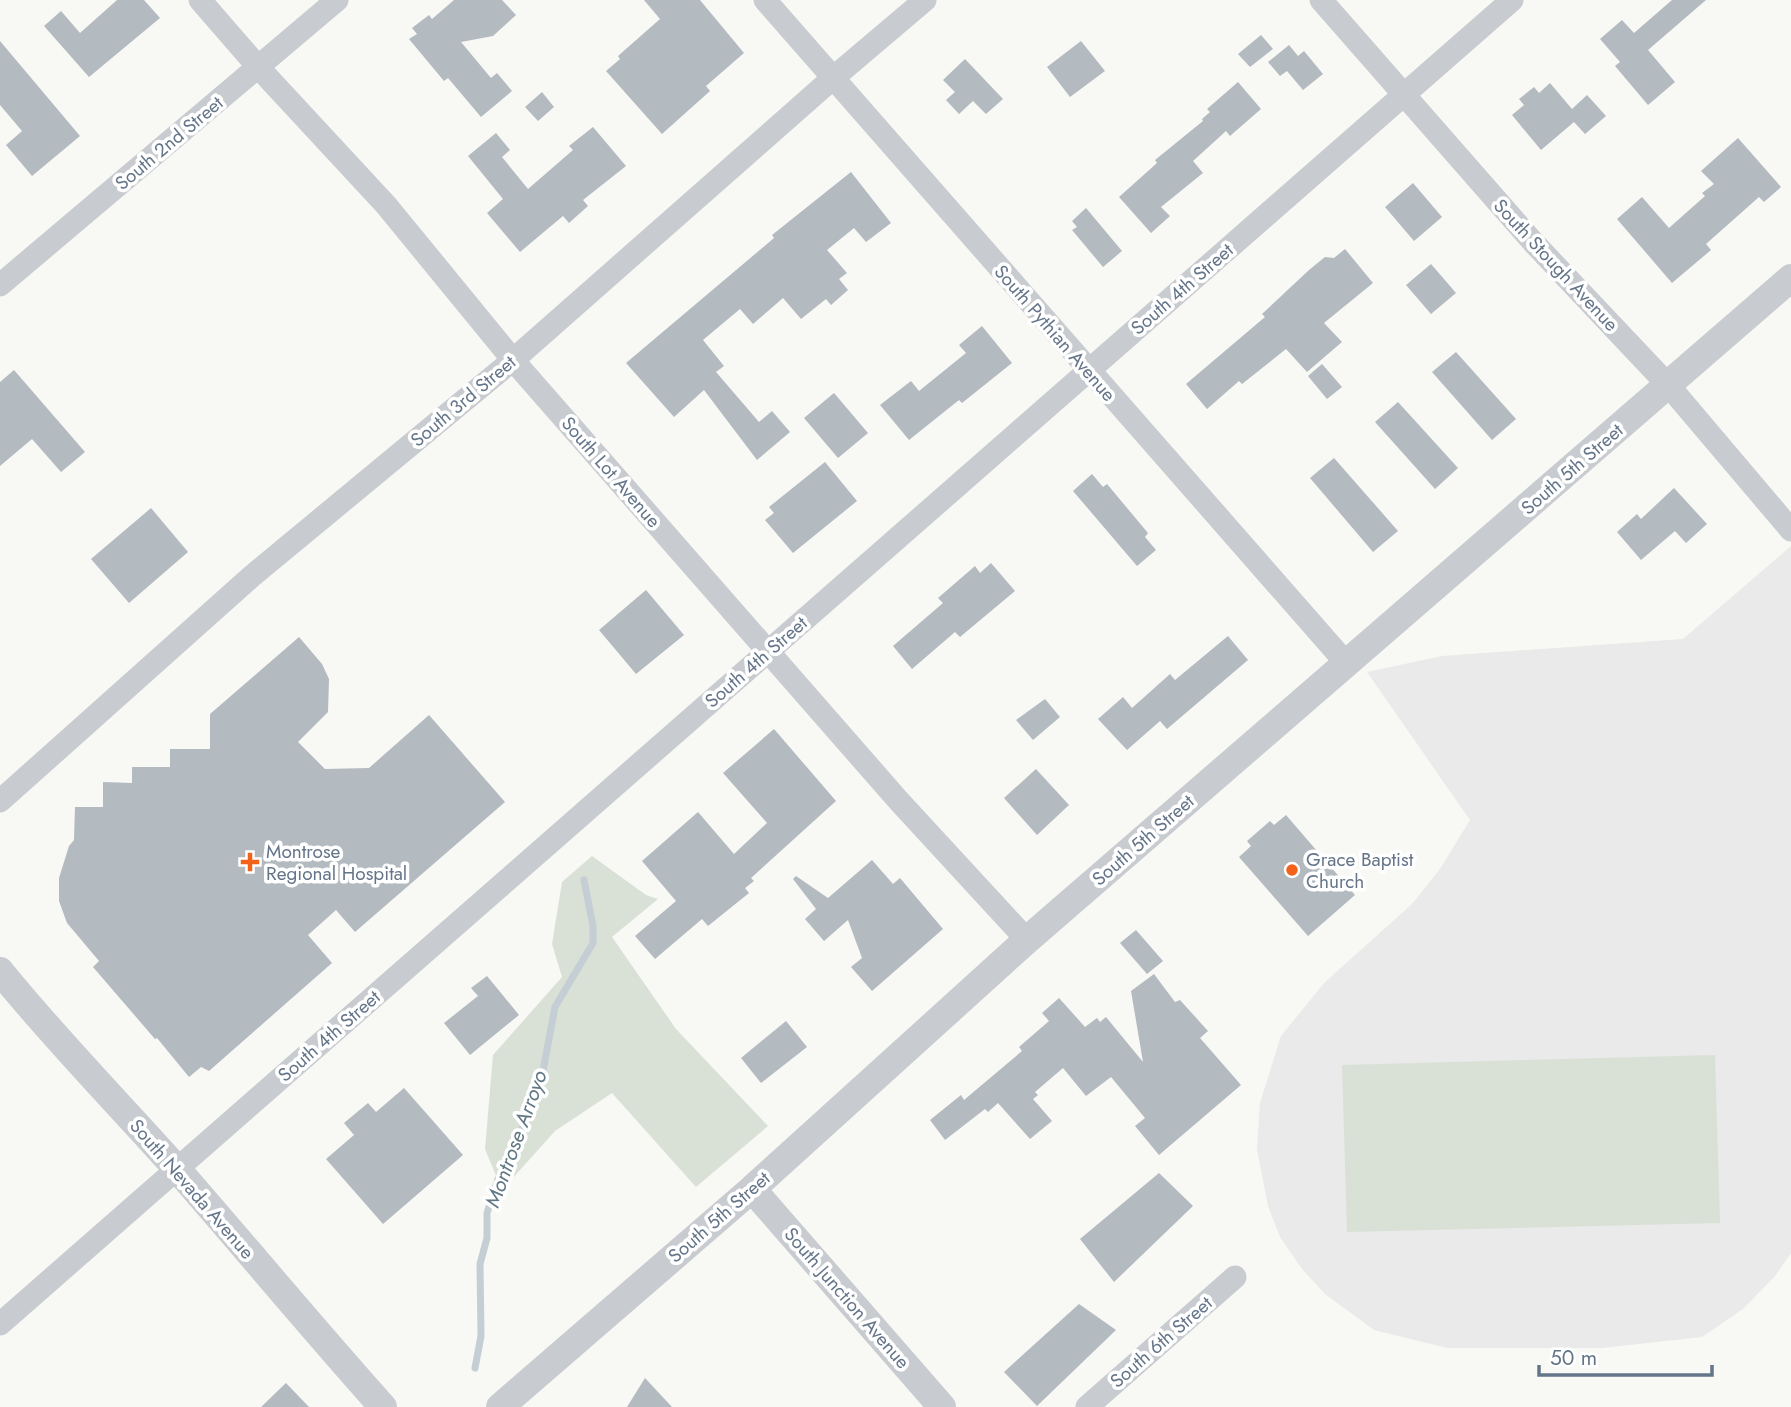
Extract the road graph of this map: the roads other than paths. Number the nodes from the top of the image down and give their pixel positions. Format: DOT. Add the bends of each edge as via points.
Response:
graph roads {
  1 [pos="200,0"];
  2 [pos="337,0"];
  3 [pos="765,0"];
  4 [pos="925,0"];
  5 [pos="1321,0"];
  6 [pos="1512,0"];
  7 [pos="259,68"];
  8 [pos="833,78"];
  9 [pos="1404,95"];
  10 [pos="1791,278"];
  11 [pos="0,285"];
  12 [pos="513,360"];
  13 [pos="1088,371"];
  14 [pos="1669,386"];
  15 [pos="1791,530"];
  16 [pos="768,652"];
  17 [pos="1347,664"];
  18 [pos="0,801"];
  19 [pos="1027,940"];
  20 [pos="0,971"];
  21 [pos="177,1169"];
  22 [pos="752,1189"];
  23 [pos="1235,1277"];
  24 [pos="0,1324"];
  25 [pos="383,1407"];
  26 [pos="500,1407"];
  27 [pos="942,1407"];
  28 [pos="1087,1407"];
  1 -- 7 [label="street, South Lot Avenue"];
  2 -- 7 [label="street, South 2nd Street"];
  3 -- 8 [label="street, South Pythian Avenue"];
  4 -- 8 [label="street, South 3rd Street"];
  5 -- 9 [label="street, South Stough Avenue"];
  6 -- 9 [label="street, South 4th Street"];
  7 -- 11 [label="street, South 2nd Street"];
  7 -- 12 [label="street, South Lot Avenue" via="386,205"];
  8 -- 12 [label="street, South 3rd Street"];
  8 -- 13 [label="street, South Pythian Avenue"];
  9 -- 13 [label="street, South 4th Street"];
  9 -- 14 [label="street, South Stough Avenue" via="1533,242"];
  10 -- 14 [label="street, South 5th Street"];
  12 -- 16 [label="street, South Lot Avenue"];
  12 -- 18 [label="street, South 3rd Street" via="262,568"];
  13 -- 16 [label="street, South 4th Street"];
  13 -- 17 [label="street, South Pythian Avenue"];
  14 -- 15 [label="street, South Stough Avenue"];
  14 -- 17 [label="street, South 5th Street"];
  16 -- 19 [label="street, South Lot Avenue"];
  16 -- 21 [label="street, South 4th Street"];
  17 -- 19 [label="street, South 5th Street"];
  19 -- 22 [label="street, South 5th Street"];
  20 -- 21 [label="street, South Nevada Avenue"];
  21 -- 24 [label="street, South 4th Street"];
  21 -- 25 [label="street, South Nevada Avenue"];
  22 -- 26 [label="street, South 5th Street"];
  22 -- 27 [label="street, South Junction Avenue"];
  23 -- 28 [label="street, South 6th Street"];
}
